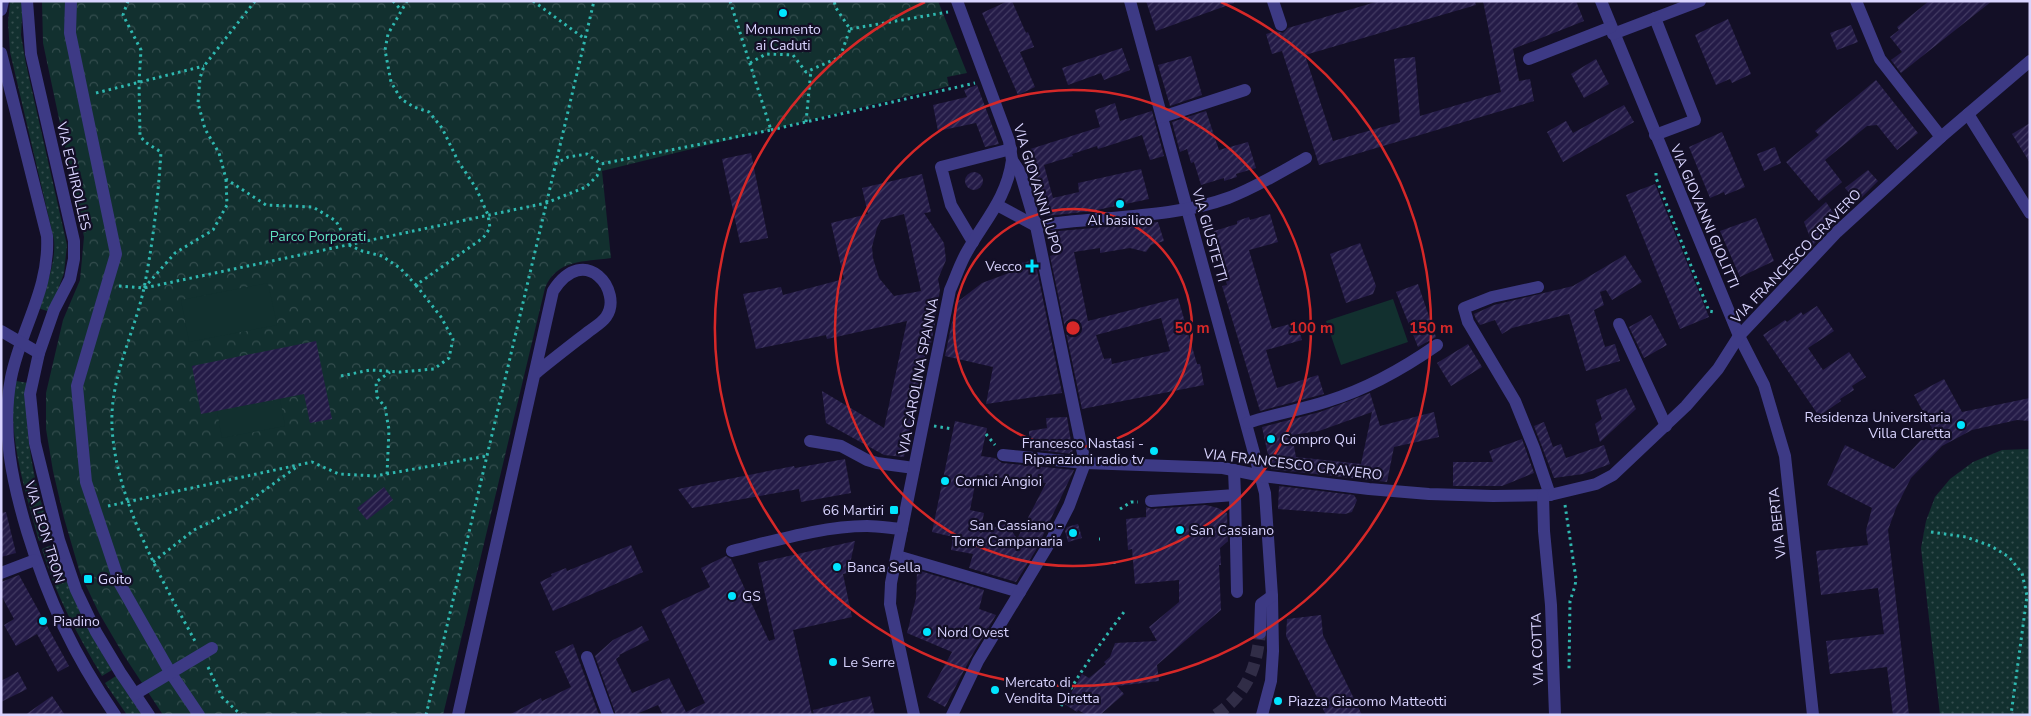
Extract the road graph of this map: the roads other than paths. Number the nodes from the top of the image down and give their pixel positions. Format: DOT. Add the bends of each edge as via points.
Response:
graph roads {
  1 [pos="3,1"];
  2 [pos="27,1"];
  3 [pos="71,1"];
  4 [pos="1130,1"];
  5 [pos="1273,1"];
  6 [pos="1601,1"];
  7 [pos="1700,1"];
  8 [pos="1856,1"];
  9 [pos="959,6"];
  10 [pos="1,10"];
  11 [pos="1655,18"];
  12 [pos="1281,25"];
  13 [pos="1612,31"];
  14 [pos="1,54"];
  15 [pos="1528,59"];
  16 [pos="2030,61"];
  17 [pos="1245,90"];
  18 [pos="1968,114"];
  19 [pos="1162,117"];
  20 [pos="1655,135"];
  21 [pos="1941,136"];
  22 [pos="1012,154"];
  23 [pos="1306,158"];
  24 [pos="997,205"];
  25 [pos="1187,209"];
  26 [pos="2030,213"];
  27 [pos="1036,226"];
  28 [pos="973,242"];
  29 [pos="1538,287"];
  30 [pos="1619,324"];
  31 [pos="1,331"];
  32 [pos="1739,336"];
  33 [pos="21,341"];
  34 [pos="1437,345"];
  35 [pos="39,352"];
  36 [pos="536,373"];
  37 [pos="1247,423"];
  38 [pos="1666,426"];
  39 [pos="810,441"];
  40 [pos="1003,454"];
  41 [pos="1085,463"];
  42 [pos="914,468"];
  43 [pos="1234,470"];
  44 [pos="1262,476"];
  45 [pos="1235,495"];
  46 [pos="1546,495"];
  47 [pos="1151,501"];
  48 [pos="902,529"];
  49 [pos="732,551"];
  50 [pos="897,556"];
  51 [pos="35,560"];
  52 [pos="1,573"];
  53 [pos="1020,592"];
  54 [pos="1237,592"];
  55 [pos="1272,596"];
  56 [pos="1260,633"];
  57 [pos="207,651"];
  58 [pos="587,657"];
  59 [pos="170,672"];
  60 [pos="134,694"];
  61 [pos="1264,714"];
  62 [pos="115,715"];
  63 [pos="149,715"];
  64 [pos="199,715"];
  65 [pos="458,715"];
  66 [pos="608,715"];
  67 [pos="914,715"];
  68 [pos="952,715"];
  69 [pos="1555,715"];
  70 [pos="1813,715"];
  1 -- 10 [label="street"];
  2 -- 35 [label="street, VIA ECHIROLLES" via="31,54 74,241 70,278"];
  3 -- 59 [label="street" via="70,33 116,254 77,386 86,482 120,584"];
  4 -- 19 [label="street, VIA GIUSTETTI"];
  5 -- 12 [label="street"];
  6 -- 13 [label="street, VIA GIOVANNI GIOLITTI"];
  7 -- 11 [label="street"];
  8 -- 21 [label="street" via="1880,59"];
  9 -- 22 [label="street, VIA GIOVANNI LUPO"];
  11 -- 13 [label="street"];
  11 -- 20 [label="street, VIA GIOVANNI GIOLITTI" via="1695,120"];
  13 -- 15 [label="street"];
  13 -- 20 [label="street, VIA GIOVANNI GIOLITTI"];
  14 -- 33 [label="street" via="47,236 47,268"];
  16 -- 18 [label="street, VIA FRANCESCO CRAVERO"];
  17 -- 19 [label="street"];
  18 -- 21 [label="street, VIA FRANCESCO CRAVERO"];
  18 -- 26 [label="street"];
  19 -- 25 [label="street, VIA GIUSTETTI"];
  20 -- 32 [label="street, VIA GIOVANNI GIOLITTI"];
  21 -- 32 [label="street, VIA FRANCESCO CRAVERO" via="1837,232"];
  22 -- 24 [label="street, VIA CAROLINA SPANNA" via="1010,178"];
  22 -- 27 [label="street, VIA GIOVANNI LUPO"];
  22 -- 28 [label="street" via="941,167 952,205"];
  23 -- 25 [label="street" via="1228,198"];
  24 -- 27 [label="street"];
  24 -- 28 [label="street, VIA CAROLINA SPANNA"];
  25 -- 27 [label="street"];
  25 -- 37 [label="street, VIA GIUSTETTI"];
  27 -- 41 [label="street, VIA GIOVANNI LUPO"];
  28 -- 42 [label="street, VIA CAROLINA SPANNA" via="950,290"];
  29 -- 46 [label="street" via="1492,297 1464,308 1468,322 1515,401 1534,448"];
  30 -- 38 [label="street"];
  31 -- 33 [label="street"];
  32 -- 38 [label="street, VIA FRANCESCO CRAVERO" via="1718,369"];
  32 -- 70 [label="street, VIA BERTA" via="1764,385 1785,456"];
  33 -- 35 [label="street"];
  33 -- 51 [label="street, VIA LEON TRON" via="11,379 7,447"];
  34 -- 37 [label="street" via="1397,371 1350,393"];
  35 -- 60 [label="street, VIA LEON TRON" via="30,394 35,443 60,540 80,598 96,632"];
  36 -- 36 [label="street" via="606,317 610,303 608,291 596,273 588,269 571,272 553,290"];
  36 -- 65 [label="street"];
  37 -- 44 [label="street, VIA GIUSTETTI"];
  38 -- 46 [label="street, VIA FRANCESCO CRAVERO" via="1613,474 1596,484"];
  39 -- 42 [label="street, VIA CAROLINA SPANNA" via="841,446 877,463"];
  40 -- 41 [label="street, VIA FRANCESCO CRAVERO"];
  41 -- 43 [label="street, VIA FRANCESCO CRAVERO"];
  41 -- 53 [label="street" via="1061,522"];
  42 -- 48 [label="street, VIA CAROLINA SPANNA"];
  43 -- 44 [label="street, VIA FRANCESCO CRAVERO"];
  43 -- 45 [label="street"];
  44 -- 46 [label="street, VIA FRANCESCO CRAVERO" via="1369,490"];
  44 -- 55 [label="street"];
  45 -- 47 [label="street"];
  45 -- 54 [label="street"];
  46 -- 69 [label="street, VIA COTTA" via="1544,531 1550,582"];
  48 -- 49 [label="street" via="843,528"];
  48 -- 50 [label="street, VIA CAROLINA SPANNA"];
  50 -- 53 [label="street"];
  50 -- 67 [label="street, VIA CAROLINA SPANNA" via="890,604"];
  51 -- 52 [label="street"];
  51 -- 62 [label="street, VIA LEON TRON" via="60,622"];
  53 -- 68 [label="street" via="978,661"];
  55 -- 56 [label="street" via="1261,604"];
  55 -- 61 [label="street" via="1272,671"];
  57 -- 59 [label="street"];
  58 -- 66 [label="street"];
  59 -- 60 [label="street"];
  59 -- 64 [label="street"];
  60 -- 63 [label="street, VIA LEON TRON"];
}
